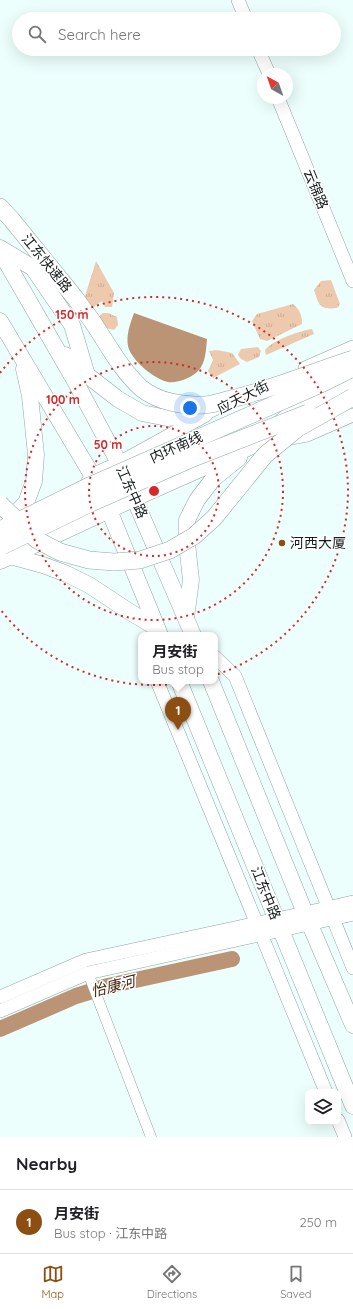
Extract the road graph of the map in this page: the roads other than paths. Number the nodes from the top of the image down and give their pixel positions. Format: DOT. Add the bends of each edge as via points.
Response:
graph roads {
  1 [pos="238,0"];
  2 [pos="243,12"];
  3 [pos="261,56"];
  4 [pos="266,68"];
  5 [pos="280,104"];
  6 [pos="0,207"];
  7 [pos="0,248"];
  8 [pos="0,251"];
  9 [pos="353,281"];
  10 [pos="0,321"];
  11 [pos="55,346"];
  12 [pos="353,347"];
  13 [pos="21,356"];
  14 [pos="353,359"];
  15 [pos="353,368"];
  16 [pos="87,375"];
  17 [pos="353,376"];
  18 [pos="353,384"];
  19 [pos="252,391"];
  20 [pos="353,393"];
  21 [pos="353,397"];
  22 [pos="353,415"];
  23 [pos="252,446"];
  24 [pos="119,463"];
  25 [pos="92,475"];
  26 [pos="126,478"];
  27 [pos="99,490"];
  28 [pos="80,495"];
  29 [pos="135,498"];
  30 [pos="0,504"];
  31 [pos="109,510"];
  32 [pos="1,528"];
  33 [pos="3,555"];
  34 [pos="186,619"];
  35 [pos="159,632"];
  36 [pos="192,632"];
  37 [pos="218,659"];
  38 [pos="158,684"];
  39 [pos="180,684"];
  40 [pos="212,684"];
  41 [pos="353,902"];
  42 [pos="330,913"];
  43 [pos="353,914"];
  44 [pos="307,919"];
  45 [pos="279,924"];
  46 [pos="260,928"];
  47 [pos="353,968"];
  48 [pos="88,973"];
  49 [pos="0,996"];
  50 [pos="0,1011"];
  51 [pos="353,1025"];
  52 [pos="325,1089"];
  53 [pos="353,1106"];
  54 [pos="340,1125"];
  55 [pos="151,1137"];
  56 [pos="345,1137"];
  1 -- 2 [label="street"];
  3 -- 4 [label="street"];
  5 -- 9 [label="street, 云锦路"];
  6 -- 14 [label="highway, 江东快速路, bridge" via="76,299 129,375 141,388 156,397 172,402 206,405 257,393"];
  7 -- 16 [label="main road" via="33,268 72,325"];
  8 -- 11 [label="main road, 江东中路"];
  10 -- 13 [label="main road, 江东中路"];
  11 -- 16 [label="main road"];
  11 -- 24 [label="main road, 江东中路"];
  12 -- 19 [label="street, 应天大街"];
  13 -- 25 [label="main road, 江东中路"];
  13 -- 32 [label="main road" via="30,396 36,455 34,481 26,503"];
  15 -- 32 [label="highway, 内环南线, bridge"];
  16 -- 19 [label="main road" via="142,414 167,418 198,415"];
  17 -- 26 [label="main road, 应天大街"];
  18 -- 23 [label="main road" via="298,408"];
  19 -- 24 [label="street, 应天大街"];
  20 -- 33 [label="highway, 内环南线, bridge" via="193,458 91,503"];
  21 -- 30 [label="highway, bridge" via="298,428 265,455 214,518 194,536 170,550 140,560 88,560 60,552 37,540"];
  22 -- 23 [label="street" via="307,435"];
  23 -- 29 [label="main road"];
  23 -- 34 [label="main road" via="214,479 197,500 187,520 191,580"];
  24 -- 25 [label="street, 应天大街"];
  24 -- 26 [label="main road, 江东中路"];
  25 -- 27 [label="main road, 江东中路"];
  25 -- 28 [label="street"];
  26 -- 27 [label="main road, 应天大街"];
  26 -- 29 [label="main road, 江东中路"];
  27 -- 28 [label="main road, 应天大街"];
  27 -- 31 [label="main road, 江东中路"];
  28 -- 32 [label="main road, 应天大街"];
  29 -- 31 [label="main road"];
  29 -- 34 [label="main road, 江东中路"];
  31 -- 33 [label="main road"];
  31 -- 35 [label="main road, 江东中路"];
  33 -- 35 [label="main road" via="43,564 67,574 89,585"];
  34 -- 36 [label="main road, 江东中路"];
  37 -- 42 [label="street" via="235,676"];
  38 -- 46 [label="street, 江东中路"];
  39 -- 45 [label="main road, 江东中路"];
  40 -- 44 [label="main road, 江东中路"];
  41 -- 42 [label="street"];
  42 -- 43 [label="street"];
  42 -- 44 [label="street"];
  42 -- 47 [label="street"];
  44 -- 45 [label="street"];
  44 -- 51 [label="main road, 江东中路"];
  45 -- 46 [label="street"];
  45 -- 53 [label="main road, 江东中路"];
  46 -- 48 [label="street"];
  46 -- 49 [label="street" via="86,960"];
  46 -- 52 [label="street, 江东中路"];
  48 -- 50 [label="street"];
  48 -- 55 [label="street"];
  54 -- 56 [label="street"];
}
